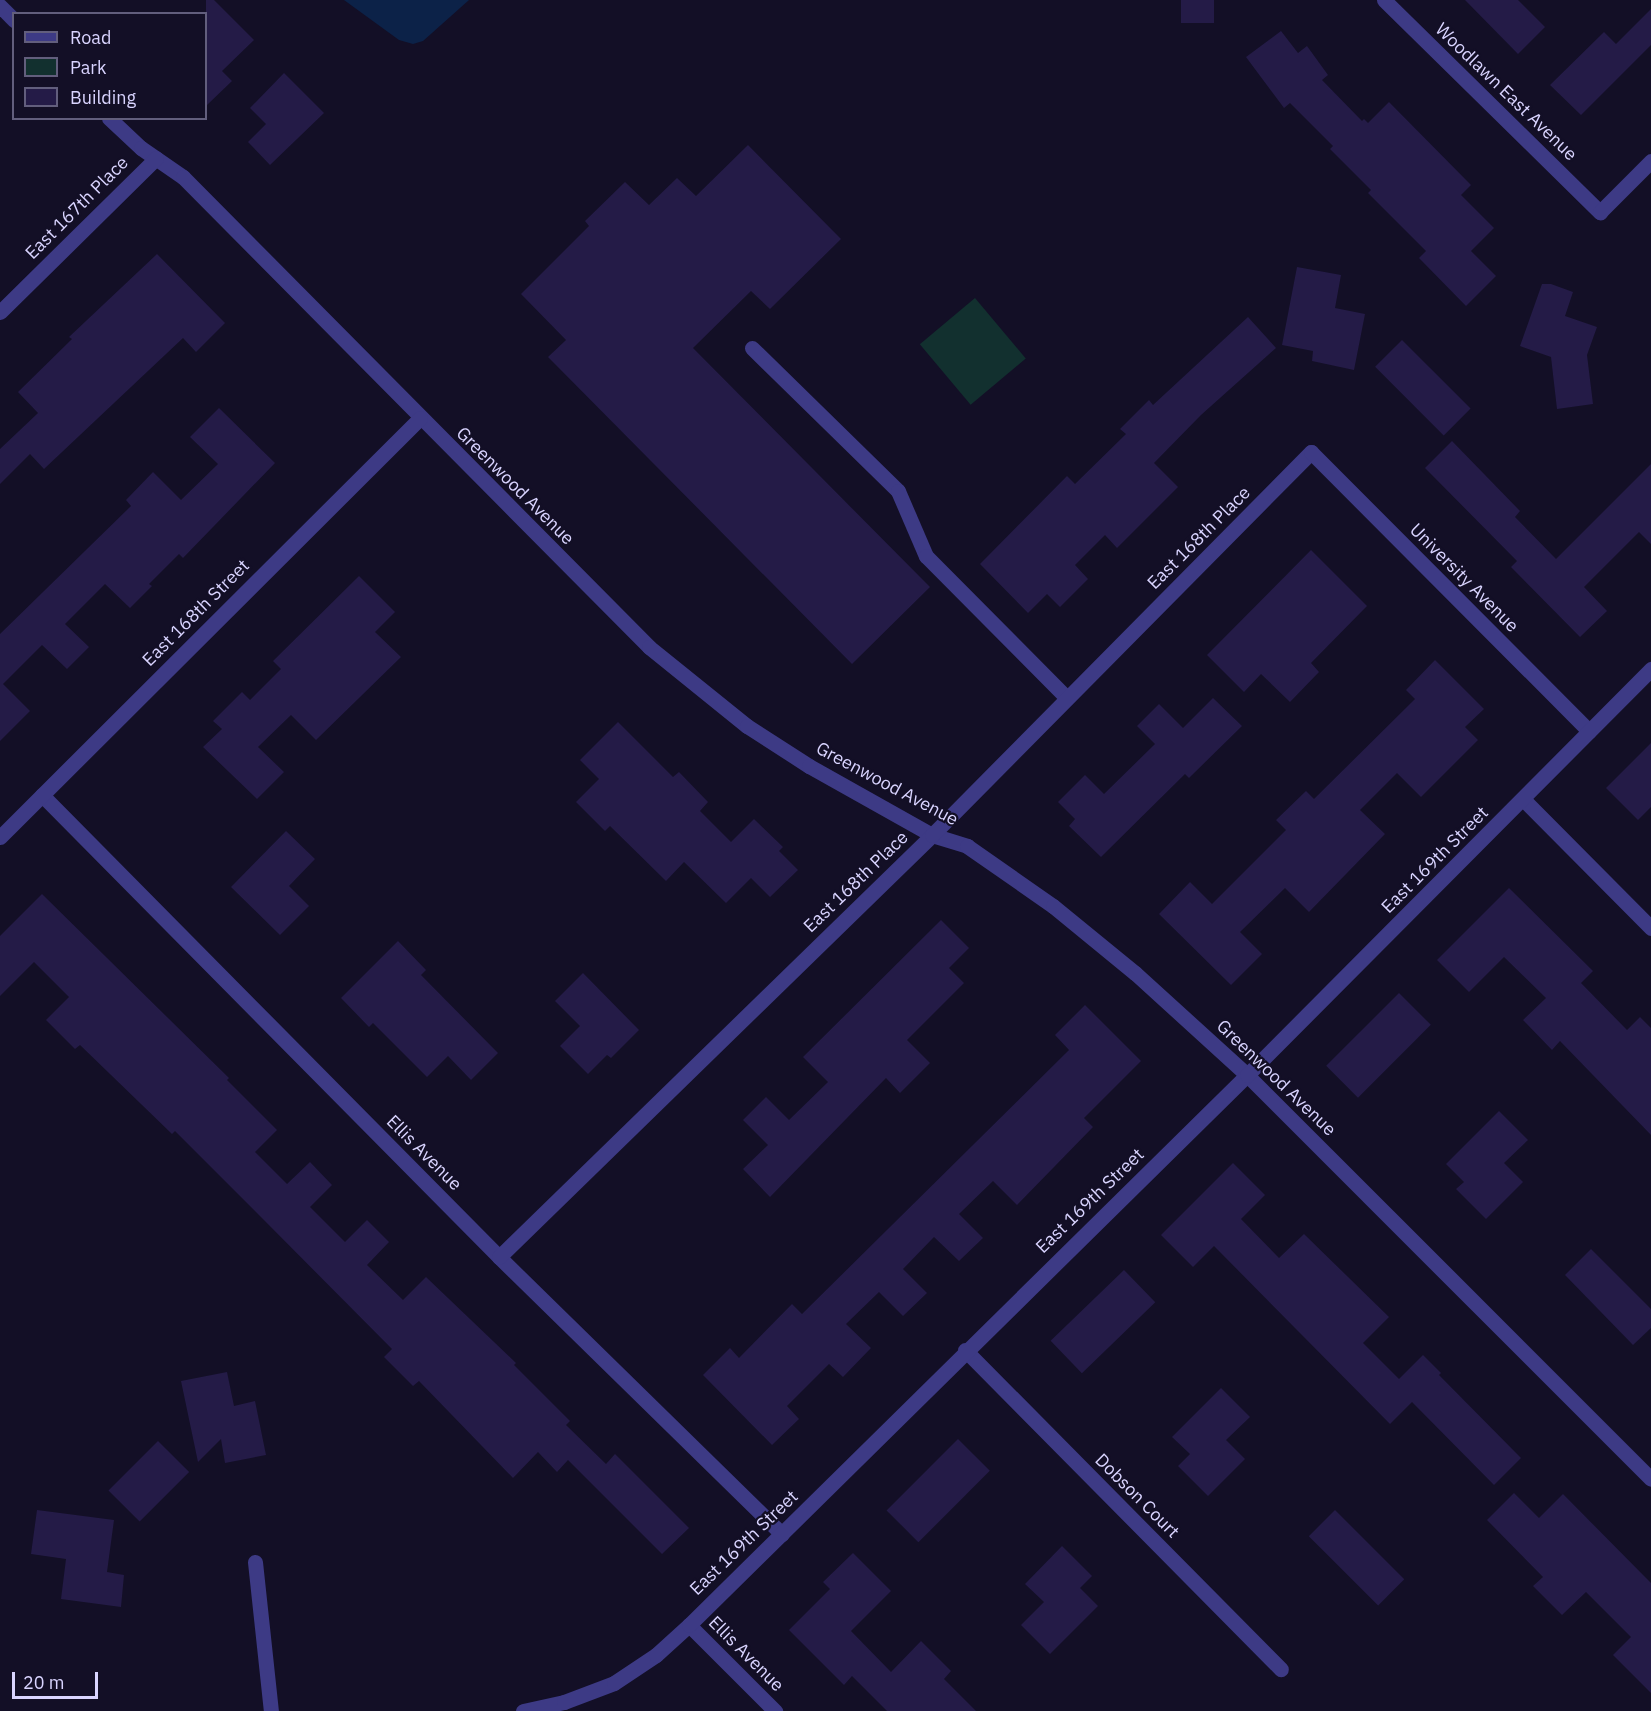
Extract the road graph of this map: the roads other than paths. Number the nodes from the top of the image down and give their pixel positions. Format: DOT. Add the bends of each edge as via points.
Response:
graph roads {
  1 [pos="1384,0"];
  2 [pos="0,6"];
  3 [pos="12,18"];
  4 [pos="111,120"];
  5 [pos="156,158"];
  6 [pos="1651,161"];
  7 [pos="0,312"];
  8 [pos="752,348"];
  9 [pos="420,418"];
  10 [pos="1311,452"];
  11 [pos="1651,669"];
  12 [pos="1067,698"];
  13 [pos="1589,731"];
  14 [pos="42,795"];
  15 [pos="1523,799"];
  16 [pos="932,834"];
  17 [pos="0,837"];
  18 [pos="1651,928"];
  19 [pos="1247,1075"];
  20 [pos="499,1257"];
  21 [pos="965,1350"];
  22 [pos="1651,1479"];
  23 [pos="782,1534"];
  24 [pos="255,1562"];
  25 [pos="689,1625"];
  26 [pos="1281,1669"];
  27 [pos="271,1711"];
  28 [pos="523,1711"];
  29 [pos="775,1711"];
  1 -- 6 [label="street, Woodlawn East Avenue" via="1600,212"];
  2 -- 3 [label="street"];
  4 -- 5 [label="street, Greenwood Avenue"];
  5 -- 7 [label="street, East 167th Place"];
  5 -- 9 [label="street, Greenwood Avenue" via="183,177"];
  8 -- 12 [label="street" via="898,492 926,556"];
  9 -- 14 [label="street, East 168th Street"];
  9 -- 16 [label="street, Greenwood Avenue" via="666,661 747,726 809,766"];
  10 -- 12 [label="street, East 168th Place"];
  10 -- 13 [label="street, University Avenue"];
  11 -- 13 [label="street, East 169th Street"];
  12 -- 16 [label="street, East 168th Place"];
  13 -- 15 [label="street, East 169th Street"];
  14 -- 17 [label="street, East 168th Street"];
  14 -- 20 [label="street, Ellis Avenue"];
  15 -- 18 [label="street"];
  15 -- 19 [label="street, East 169th Street"];
  16 -- 19 [label="street, Greenwood Avenue" via="967,846 1053,906 1135,973"];
  16 -- 20 [label="street, East 168th Place"];
  19 -- 21 [label="street, East 169th Street"];
  19 -- 22 [label="street, Greenwood Avenue"];
  20 -- 23 [label="street, Ellis Avenue"];
  21 -- 23 [label="street, East 169th Street"];
  21 -- 26 [label="street, Dobson Court"];
  23 -- 25 [label="street, East 169th Street"];
  24 -- 27 [label="street"];
  25 -- 28 [label="street, East 169th Street" via="656,1655 614,1683 564,1702"];
  25 -- 29 [label="street, Ellis Avenue"];
}
